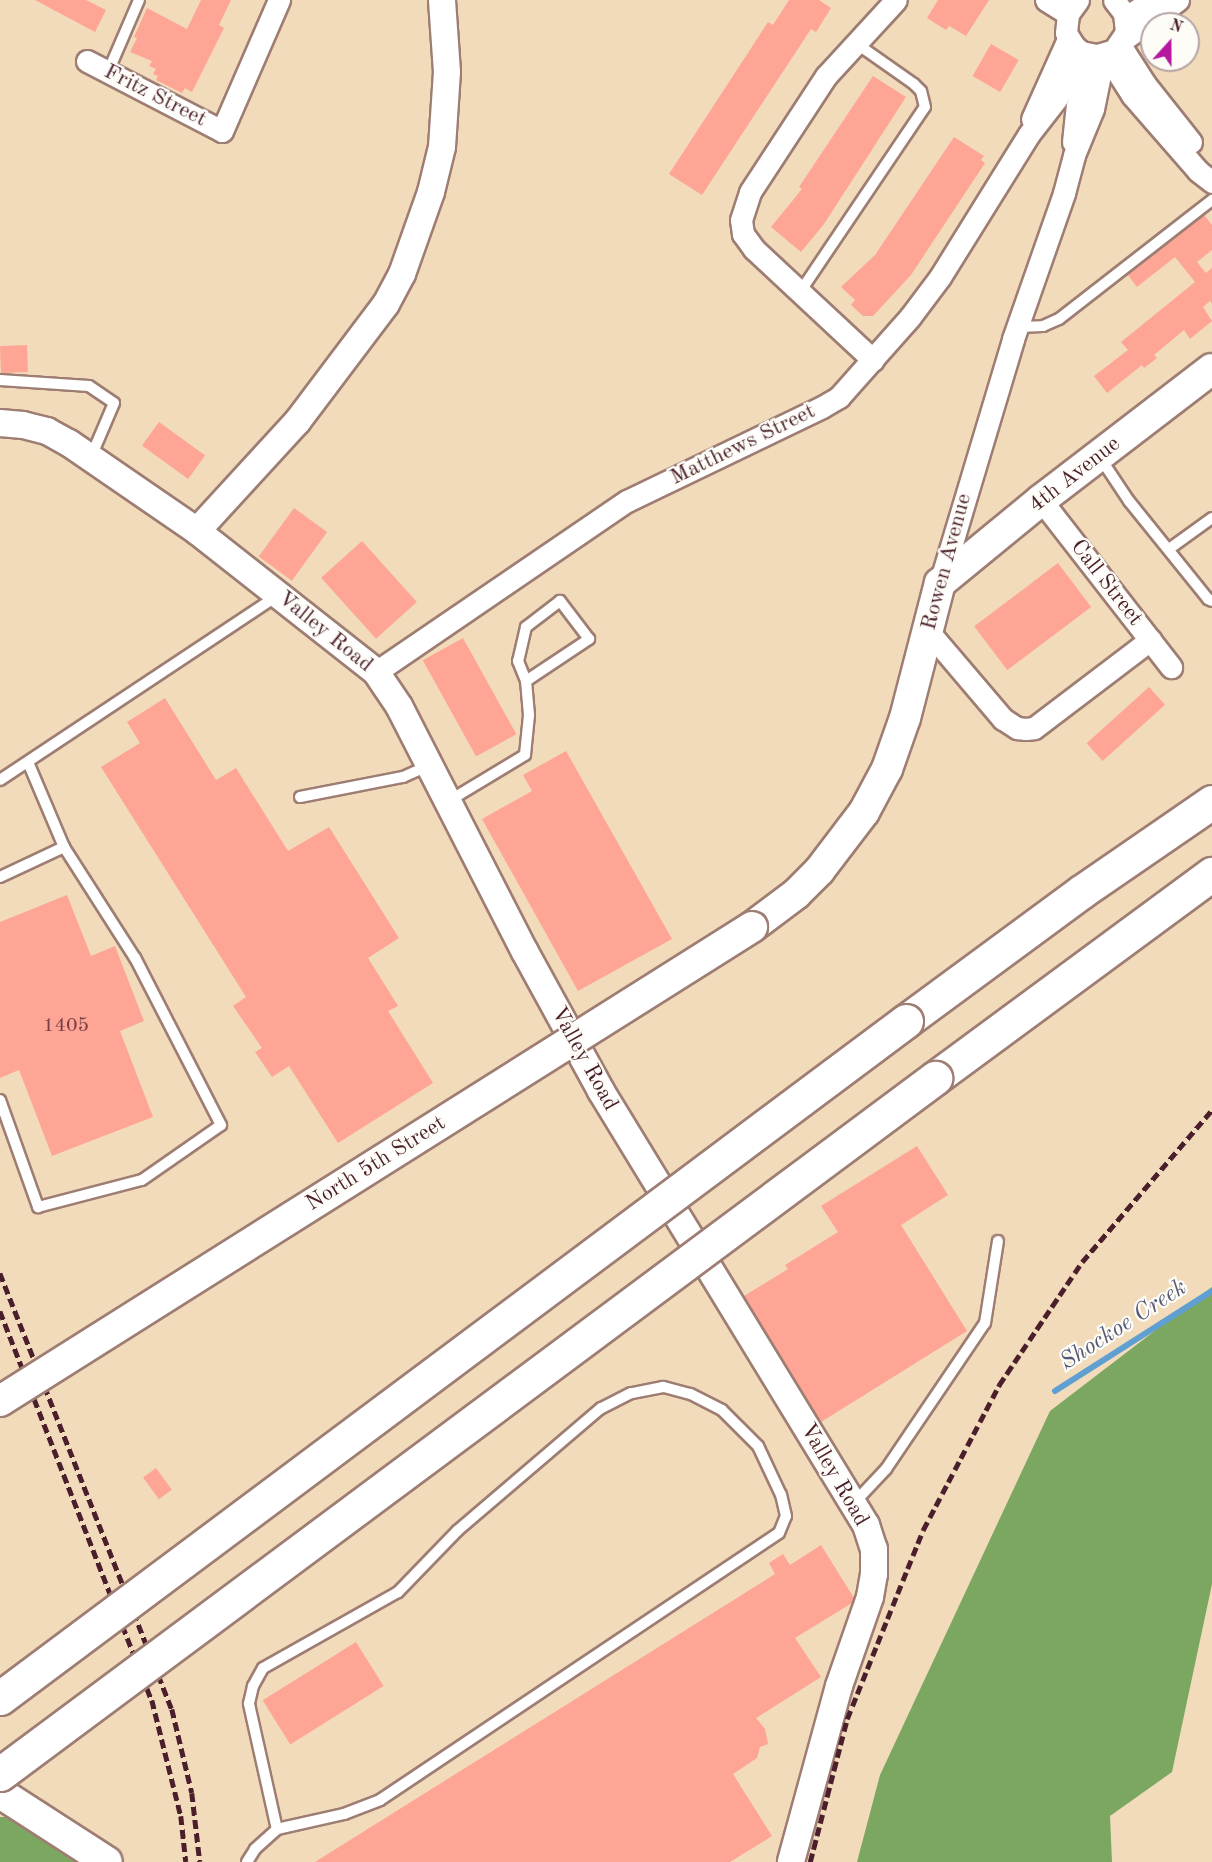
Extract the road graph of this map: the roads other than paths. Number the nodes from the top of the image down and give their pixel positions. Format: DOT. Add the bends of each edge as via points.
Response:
graph roads {
  1 [pos="139,0"];
  2 [pos="279,0"];
  3 [pos="442,0"];
  4 [pos="896,0"];
  5 [pos="1046,0"];
  6 [pos="1152,0"];
  7 [pos="1178,0"];
  8 [pos="1073,7"];
  9 [pos="1122,7"];
  10 [pos="857,44"];
  11 [pos="1099,48"];
  12 [pos="87,61"];
  13 [pos="108,72"];
  14 [pos="1212,168"];
  15 [pos="1212,183"];
  16 [pos="1212,200"];
  17 [pos="800,292"];
  18 [pos="1018,327"];
  19 [pos="873,360"];
  20 [pos="1212,369"];
  21 [pos="0,380"];
  22 [pos="0,423"];
  23 [pos="1099,456"];
  24 [pos="91,458"];
  25 [pos="1041,500"];
  26 [pos="1212,518"];
  27 [pos="197,531"];
  28 [pos="1169,549"];
  29 [pos="940,583"];
  30 [pos="278,595"];
  31 [pos="1212,601"];
  32 [pos="928,631"];
  33 [pos="1150,640"];
  34 [pos="1171,667"];
  35 [pos="376,672"];
  36 [pos="526,681"];
  37 [pos="28,762"];
  38 [pos="428,766"];
  39 [pos="0,780"];
  40 [pos="300,797"];
  41 [pos="447,802"];
  42 [pos="1212,802"];
  43 [pos="63,847"];
  44 [pos="1212,874"];
  45 [pos="0,877"];
  46 [pos="752,927"];
  47 [pos="0,1100"];
  48 [pos="998,1241"];
  49 [pos="0,1401"];
  50 [pos="854,1503"];
  51 [pos="0,1698"];
  52 [pos="0,1774"];
  53 [pos="0,1793"];
  54 [pos="277,1829"];
  55 [pos="107,1862"];
  56 [pos="248,1862"];
  57 [pos="791,1862"];
  1 -- 13 [label="lane"];
  2 -- 13 [label="street, Fritz Street" via="222,131"];
  3 -- 27 [label="street" via="447,72 442,147 431,192 402,274 386,304 297,422"];
  4 -- 10 [label="street"];
  5 -- 8 [label="street"];
  6 -- 9 [label="street"];
  7 -- 11 [label="street"];
  8 -- 11 [label="street" via="1065,26"];
  9 -- 11 [label="street"];
  10 -- 17 [label="street" via="826,76 750,192 741,213 741,227 748,242"];
  10 -- 17 [label="lane" via="914,84 925,107"];
  11 -- 14 [label="street" via="1145,84"];
  11 -- 15 [label="street" via="1132,95"];
  11 -- 18 [label="street, Rowen Avenue" via="1093,109 1074,155"];
  11 -- 19 [label="street, Matthews Street" via="1029,134 940,277"];
  12 -- 13 [label="street, Fritz Street"];
  16 -- 18 [label="lane" via="1059,319 1043,326"];
  17 -- 19 [label="street"];
  18 -- 29 [label="street, Rowen Avenue"];
  19 -- 35 [label="street, Matthews Street" via="854,383 822,407 627,501"];
  20 -- 23 [label="main road, 4th Avenue"];
  21 -- 24 [label="lane" via="89,386 114,403"];
  22 -- 24 [label="street, Valley Road" via="47,431"];
  23 -- 25 [label="main road, 4th Avenue"];
  23 -- 28 [label="lane" via="1129,501"];
  24 -- 27 [label="street, Valley Road"];
  25 -- 29 [label="main road, 4th Avenue"];
  25 -- 33 [label="street, Call Street"];
  26 -- 28 [label="lane"];
  27 -- 30 [label="street, Valley Road"];
  28 -- 31 [label="lane"];
  29 -- 32 [label="main road, Rowen Avenue"];
  30 -- 35 [label="street, Valley Road"];
  30 -- 37 [label="lane"];
  32 -- 33 [label="street" via="1002,719 1017,728 1034,728"];
  32 -- 46 [label="main road, Rowen Avenue" via="887,769 864,812 811,879"];
  33 -- 34 [label="street, Call Street"];
  35 -- 38 [label="street, Valley Road" via="399,706"];
  36 -- 36 [label="lane" via="589,639 560,601 526,627 518,661"];
  36 -- 41 [label="lane" via="529,715 525,755"];
  37 -- 39 [label="lane"];
  37 -- 43 [label="lane"];
  38 -- 40 [label="lane" via="404,777"];
  38 -- 41 [label="street, Valley Road"];
  41 -- 50 [label="street, Valley Road" via="601,1091"];
  42 -- 51 [label="highway, bridge" via="906,1020"];
  43 -- 45 [label="lane"];
  43 -- 47 [label="lane" via="135,958 221,1125 142,1180 38,1208"];
  44 -- 52 [label="highway, bridge"];
  46 -- 49 [label="main road, North 5th Street, bridge"];
  48 -- 50 [label="lane" via="985,1323 886,1469"];
  50 -- 57 [label="street, Valley Road" via="874,1549 870,1597 839,1686"];
  53 -- 55 [label="main road"];
  54 -- 54 [label="lane" via="344,1814 380,1800 779,1533 786,1516 781,1495 758,1446 722,1410 690,1394 663,1387 630,1393 601,1408 457,1531 398,1592 263,1668 249,1704"];
  54 -- 56 [label="lane" via="255,1849"];
}
